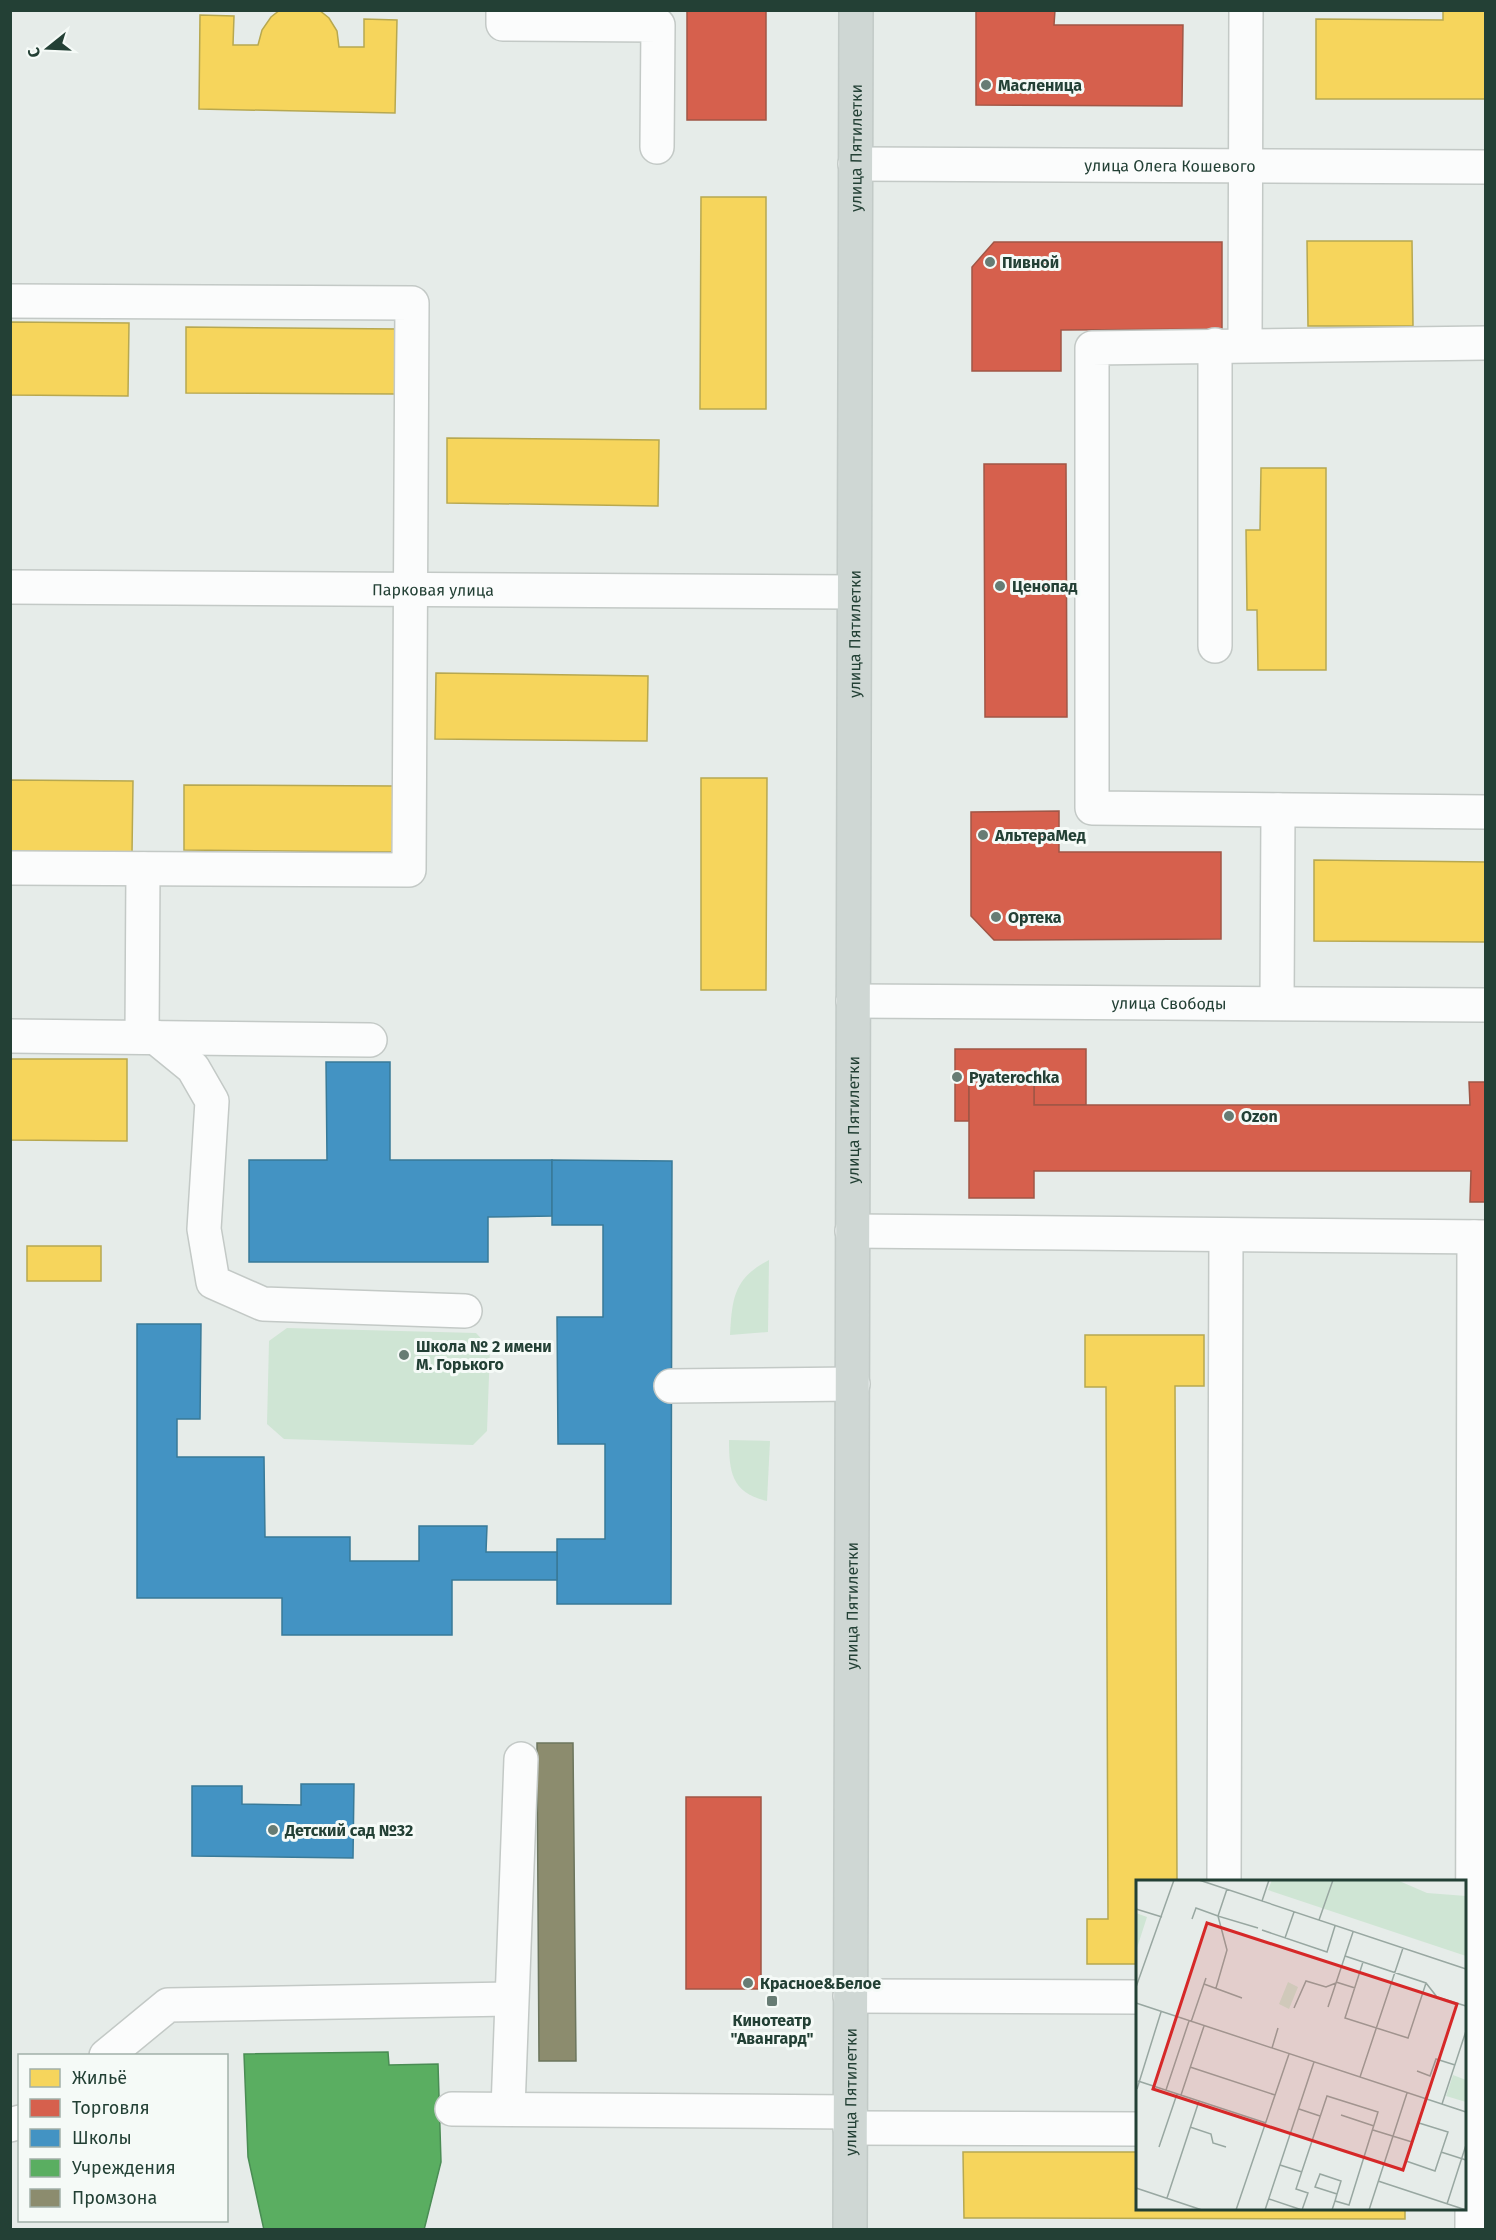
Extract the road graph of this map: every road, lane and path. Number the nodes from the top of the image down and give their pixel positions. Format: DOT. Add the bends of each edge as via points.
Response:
graph roads {
  1 [pos="503,10"];
  2 [pos="856,10"];
  3 [pos="1246,10"];
  4 [pos="657,147"];
  5 [pos="855,164"];
  6 [pos="1246,166"];
  7 [pos="1485,167"];
  8 [pos="10,301"];
  9 [pos="1485,343"];
  10 [pos="1230,345"];
  11 [pos="10,587"];
  12 [pos="410,589"];
  13 [pos="854,592"];
  14 [pos="1215,646"];
  15 [pos="1278,810"];
  16 [pos="1485,812"];
  17 [pos="10,868"];
  18 [pos="143,869"];
  19 [pos="853,1001"];
  20 [pos="1277,1003"];
  21 [pos="1485,1005"];
  22 [pos="10,1036"];
  23 [pos="149,1037"];
  24 [pos="370,1040"];
  25 [pos="852,1231"];
  26 [pos="1226,1235"];
  27 [pos="1480,1237"];
  28 [pos="465,1311"];
  29 [pos="853,1384"];
  30 [pos="671,1386"];
  31 [pos="521,1759"];
  32 [pos="1479,1836"];
  33 [pos="1224,1880"];
  34 [pos="850,1996"];
  35 [pos="1136,1997"];
  36 [pos="1468,1998"];
  37 [pos="511,1999"];
  38 [pos="1479,2036"];
  39 [pos="107,2054"];
  40 [pos="452,2109"];
  41 [pos="508,2109"];
  42 [pos="850,2120"];
  43 [pos="1136,2129"];
  44 [pos="1468,2131"];
  45 [pos="849,2229"];
  46 [pos="1472,2229"];
  1 -- 4 [label="street" via="503,24 658,25"];
  2 -- 5 [label="main road, улица Пятилетки"];
  3 -- 6 [label="street"];
  5 -- 6 [label="street, улица Олега Кошевого"];
  5 -- 13 [label="main road, улица Пятилетки"];
  6 -- 7 [label="street, улица Олега Кошевого"];
  6 -- 10 [label="street"];
  8 -- 12 [label="street" via="412,303"];
  9 -- 10 [label="street"];
  10 -- 14 [label="street"];
  10 -- 15 [label="street" via="1092,348 1092,808"];
  11 -- 12 [label="street, Парковая улица"];
  12 -- 13 [label="street, Парковая улица"];
  12 -- 18 [label="street" via="409,870"];
  13 -- 19 [label="main road, улица Пятилетки"];
  15 -- 16 [label="street"];
  15 -- 20 [label="street"];
  17 -- 18 [label="street"];
  18 -- 23 [label="street"];
  19 -- 20 [label="street, улица Свободы"];
  19 -- 25 [label="main road, улица Пятилетки"];
  20 -- 21 [label="street, улица Свободы"];
  22 -- 23 [label="street"];
  23 -- 24 [label="street"];
  23 -- 28 [label="street" via="194,1068 212,1101 204,1229 213,1282 263,1305"];
  25 -- 26 [label="street"];
  25 -- 29 [label="main road, улица Пятилетки"];
  26 -- 27 [label="street"];
  26 -- 33 [label="street"];
  27 -- 32 [label="street"];
  29 -- 30 [label="street"];
  29 -- 34 [label="main road, улица Пятилетки"];
  31 -- 37 [label="street"];
  32 -- 36 [label="street"];
  34 -- 35 [label="street"];
  34 -- 42 [label="main road, улица Пятилетки"];
  36 -- 38 [label="street"];
  37 -- 39 [label="street" via="168,2005"];
  37 -- 41 [label="street"];
  38 -- 44 [label="street"];
  40 -- 41 [label="street"];
  41 -- 42 [label="street"];
  42 -- 43 [label="street"];
  42 -- 45 [label="main road, улица Пятилетки"];
  44 -- 46 [label="street"];
}
